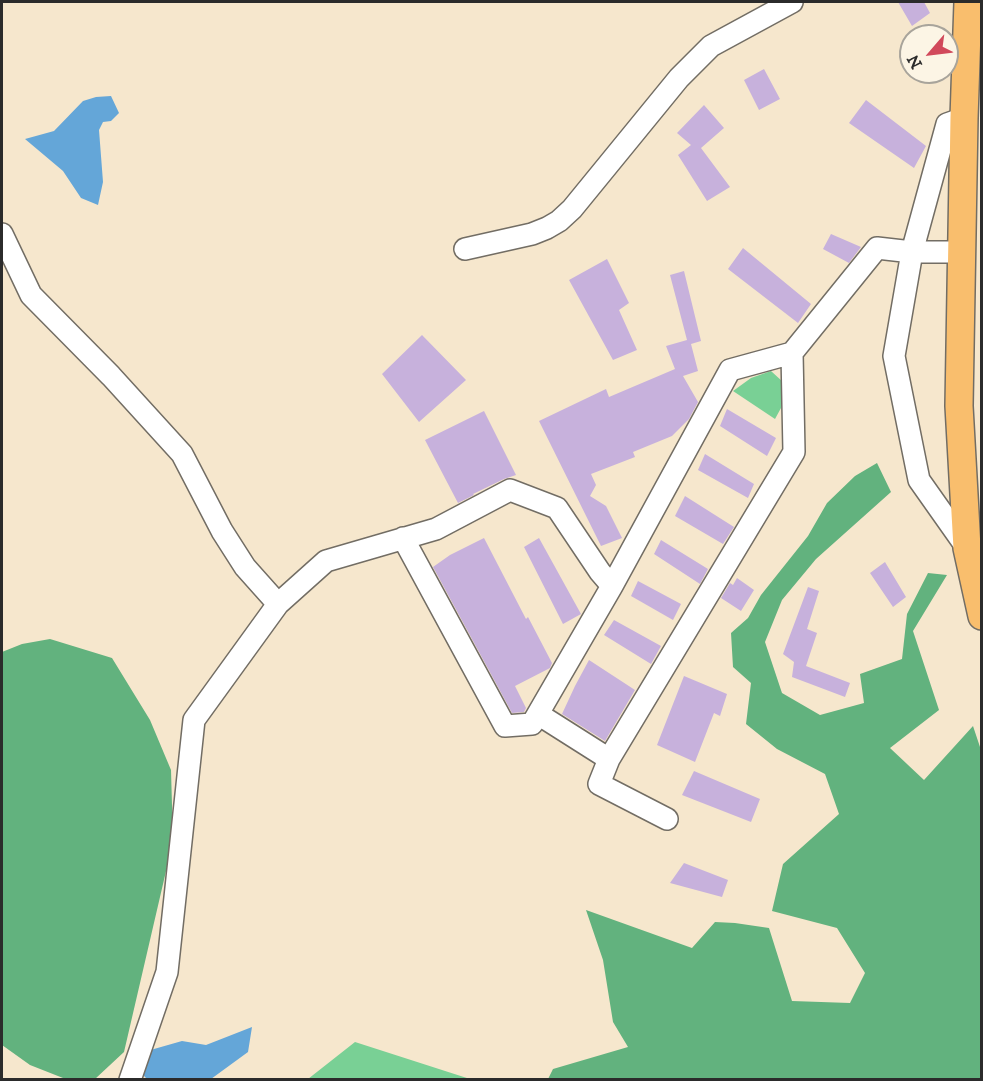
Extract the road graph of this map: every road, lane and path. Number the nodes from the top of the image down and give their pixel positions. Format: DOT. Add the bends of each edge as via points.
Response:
graph roads {
  1 [pos="792,2"];
  2 [pos="968,2"];
  3 [pos="964,118"];
  4 [pos="2,234"];
  5 [pos="465,249"];
  6 [pos="912,252"];
  7 [pos="963,252"];
  8 [pos="792,353"];
  9 [pos="403,538"];
  10 [pos="967,548"];
  11 [pos="612,586"];
  12 [pos="278,604"];
  13 [pos="981,614"];
  14 [pos="538,714"];
  15 [pos="609,759"];
  16 [pos="667,819"];
  17 [pos="130,1080"];
  1 -- 5 [label="street" via="711,46 679,78 559,221 532,234"];
  2 -- 3 [label="main road"];
  3 -- 6 [label="street" via="947,124"];
  3 -- 7 [label="main road"];
  4 -- 12 [label="street" via="31,295 182,454 245,567"];
  6 -- 7 [label="street"];
  6 -- 8 [label="street" via="877,248"];
  6 -- 10 [label="street" via="894,356 919,480"];
  7 -- 10 [label="main road" via="959,406"];
  8 -- 11 [label="street" via="730,370"];
  8 -- 15 [label="street" via="794,452"];
  9 -- 11 [label="street" via="436,529 510,490 557,508"];
  9 -- 12 [label="street" via="326,561"];
  9 -- 14 [label="street" via="505,726 532,724"];
  10 -- 13 [label="main road"];
  11 -- 14 [label="street"];
  12 -- 17 [label="street" via="194,720 167,972"];
  14 -- 15 [label="street"];
  15 -- 16 [label="street" via="599,784"];
}
